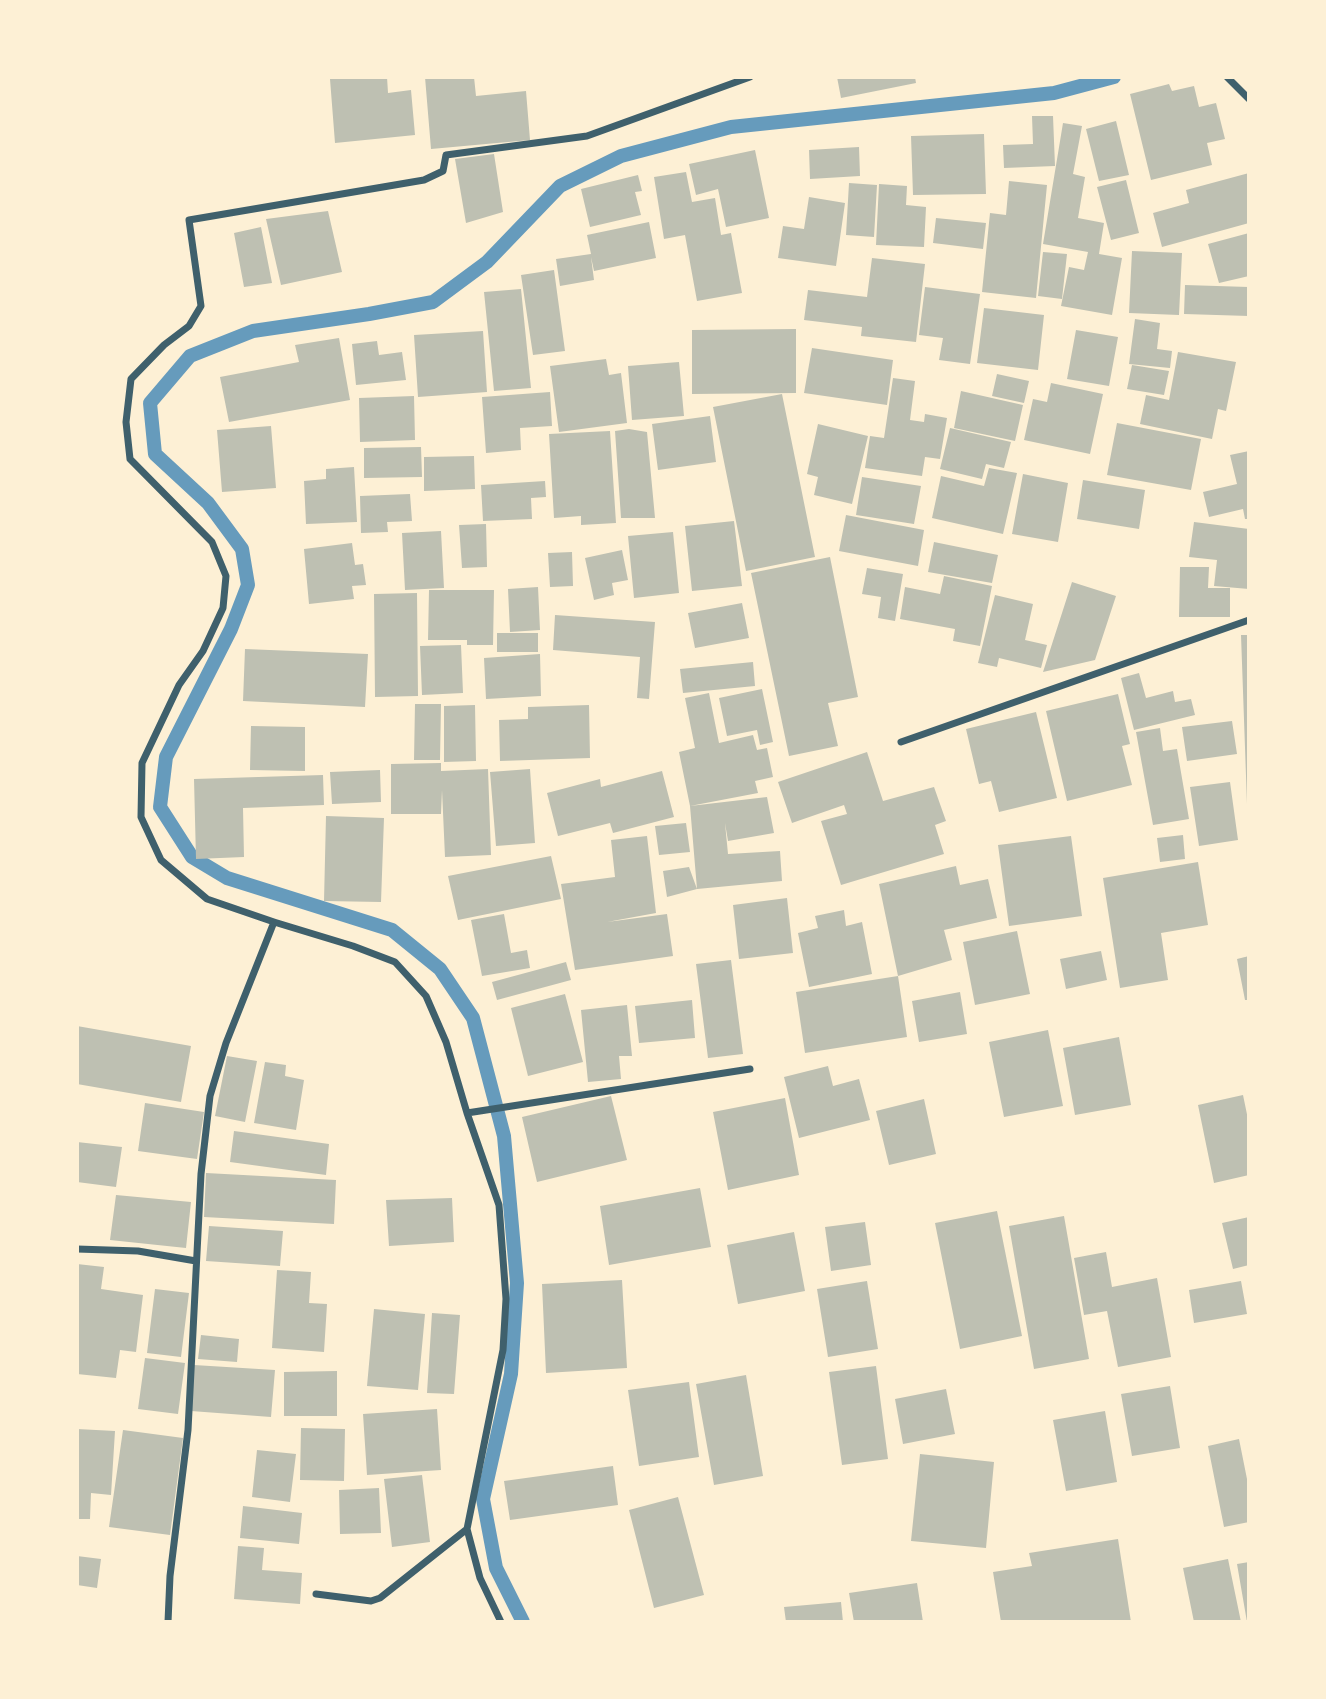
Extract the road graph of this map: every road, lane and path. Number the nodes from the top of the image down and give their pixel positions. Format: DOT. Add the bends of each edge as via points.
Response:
graph roads {
  1 [pos="750,77"];
  2 [pos="1227,77"];
  3 [pos="1249,99"];
  4 [pos="1249,620"];
  5 [pos="901,742"];
  6 [pos="274,922"];
  7 [pos="750,1069"];
  8 [pos="467,1114"];
  9 [pos="77,1249"];
  10 [pos="196,1261"];
  11 [pos="467,1529"];
  12 [pos="316,1594"];
  13 [pos="168,1622"];
  14 [pos="501,1622"];
  1 -- 6 [label="street" via="587,136 446,155 443,171 424,180 189,220 201,306 189,326 131,379 126,422 130,459 212,542 226,576 223,608 142,763 141,817 161,860 207,899"];
  2 -- 3 [label="street"];
  4 -- 5 [label="street"];
  6 -- 8 [label="street" via="395,962 426,996 446,1042"];
  6 -- 10 [label="street" via="210,1096"];
  7 -- 8 [label="street"];
  8 -- 11 [label="street" via="499,1205 506,1299 503,1350"];
  9 -- 10 [label="street" via="138,1251"];
  10 -- 13 [label="street" via="188,1430"];
  11 -- 12 [label="street" via="380,1598 371,1601"];
  11 -- 14 [label="street" via="480,1578"];
}
